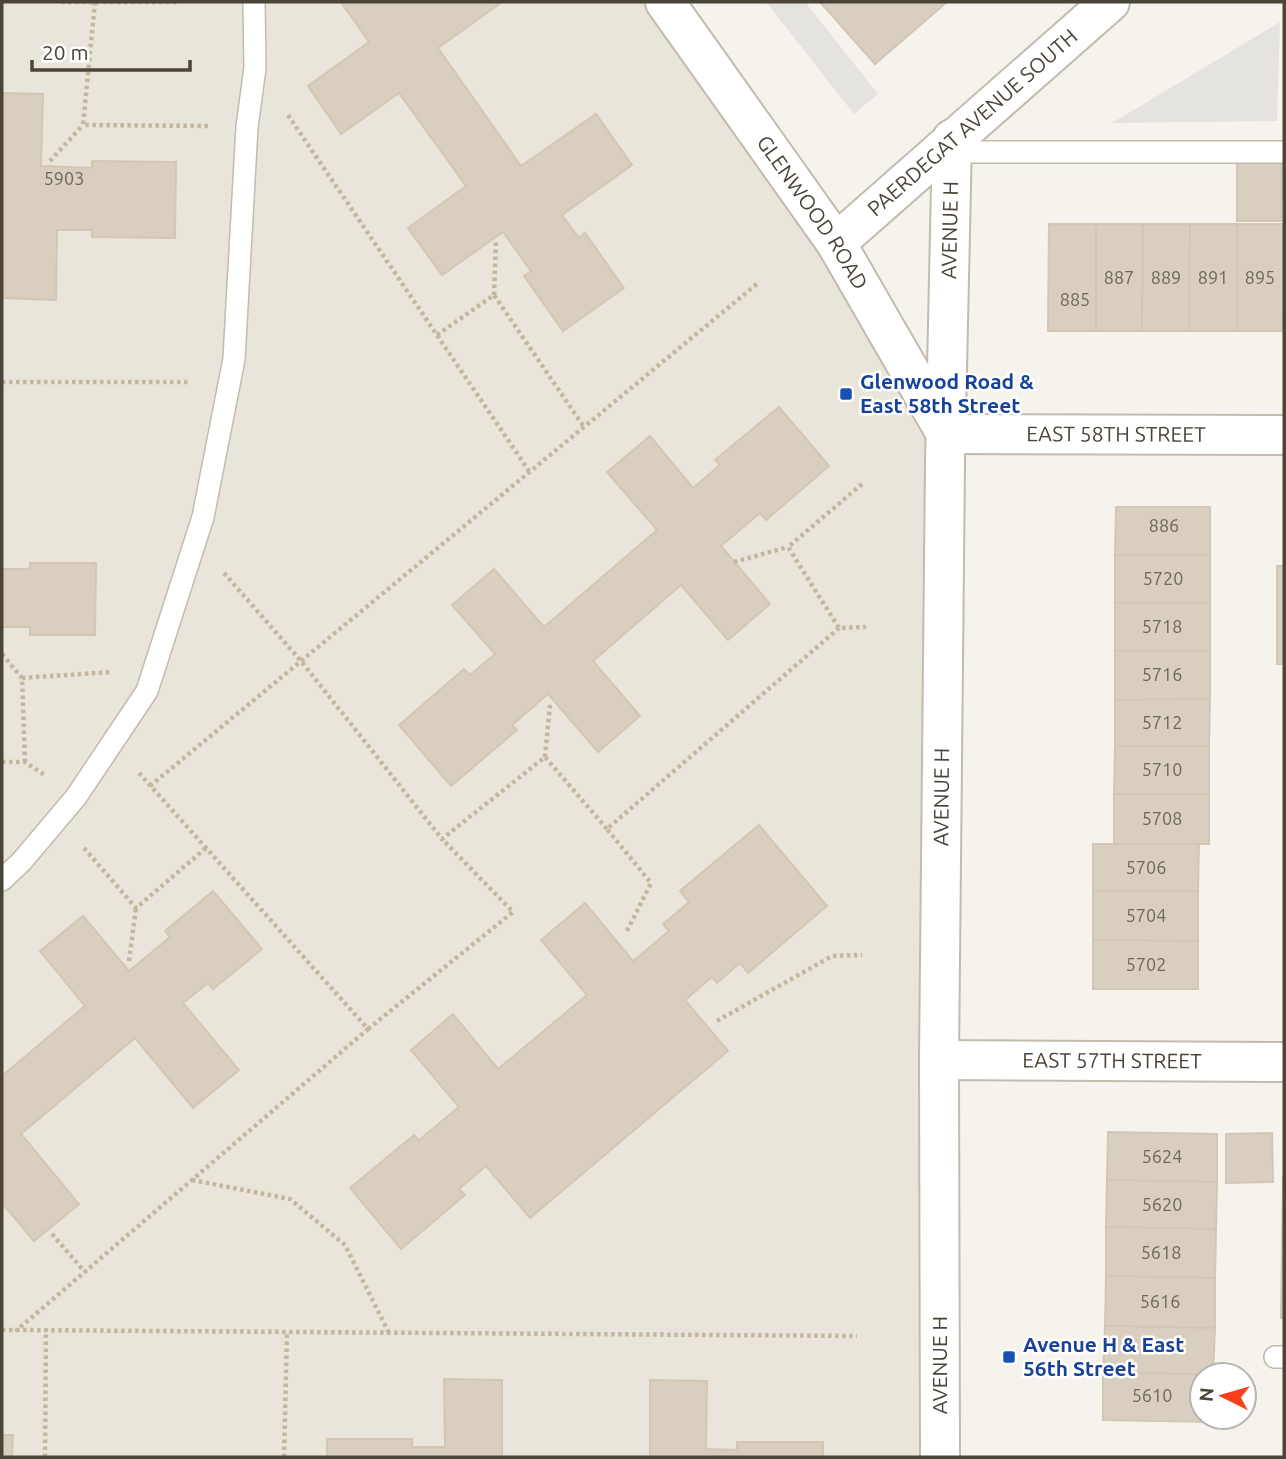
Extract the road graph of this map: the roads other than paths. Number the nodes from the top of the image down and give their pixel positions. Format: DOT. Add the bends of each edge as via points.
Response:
graph roads {
  1 [pos="254,2"];
  2 [pos="665,2"];
  3 [pos="1110,2"];
  4 [pos="951,146"];
  5 [pos="1284,152"];
  6 [pos="836,243"];
  7 [pos="946,434"];
  8 [pos="1284,435"];
  9 [pos="2,880"];
  10 [pos="939,1060"];
  11 [pos="1284,1062"];
  12 [pos="940,1457"];
  1 -- 9 [label="lane" via="256,68 247,127 233,359 203,517 147,691 76,797"];
  2 -- 6 [label="street, GLENWOOD ROAD"];
  3 -- 4 [label="street, PAERDEGAT AVENUE SOUTH"];
  4 -- 5 [label="lane"];
  4 -- 6 [label="street, PAERDEGAT AVENUE SOUTH"];
  4 -- 7 [label="street, AVENUE H"];
  6 -- 7 [label="street, GLENWOOD ROAD"];
  7 -- 8 [label="street, EAST 58TH STREET"];
  7 -- 10 [label="street, AVENUE H"];
  10 -- 11 [label="street, EAST 57TH STREET"];
  10 -- 12 [label="street, AVENUE H"];
}
